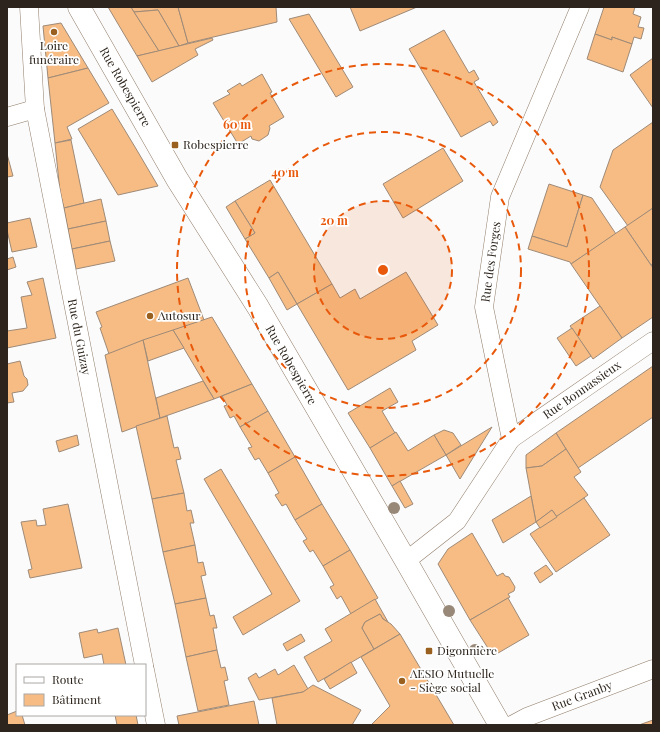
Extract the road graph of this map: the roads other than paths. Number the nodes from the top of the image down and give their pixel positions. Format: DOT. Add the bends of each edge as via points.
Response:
graph roads {
  1 [pos="29,7"];
  2 [pos="79,7"];
  3 [pos="580,7"];
  4 [pos="35,109"];
  5 [pos="7,117"];
  6 [pos="653,341"];
  7 [pos="511,438"];
  8 [pos="406,561"];
  9 [pos="144,664"];
  10 [pos="653,669"];
  11 [pos="146,675"];
  12 [pos="156,725"];
  13 [pos="500,725"];
  14 [pos="512,725"];
  1 -- 4 [label="street, Rue du Guizay"];
  2 -- 8 [label="main road, Rue Robespierre" via="177,179 258,307"];
  3 -- 7 [label="street, Rue des Forges" via="500,197 484,307"];
  4 -- 5 [label="street"];
  4 -- 9 [label="street, Rue du Guizay"];
  6 -- 7 [label="street, Rue Bonnassieux"];
  7 -- 8 [label="street" via="457,522"];
  8 -- 13 [label="main road, Rue Robespierre"];
  10 -- 14 [label="street, Rue Granby"];
  11 -- 12 [label="street"];
}
